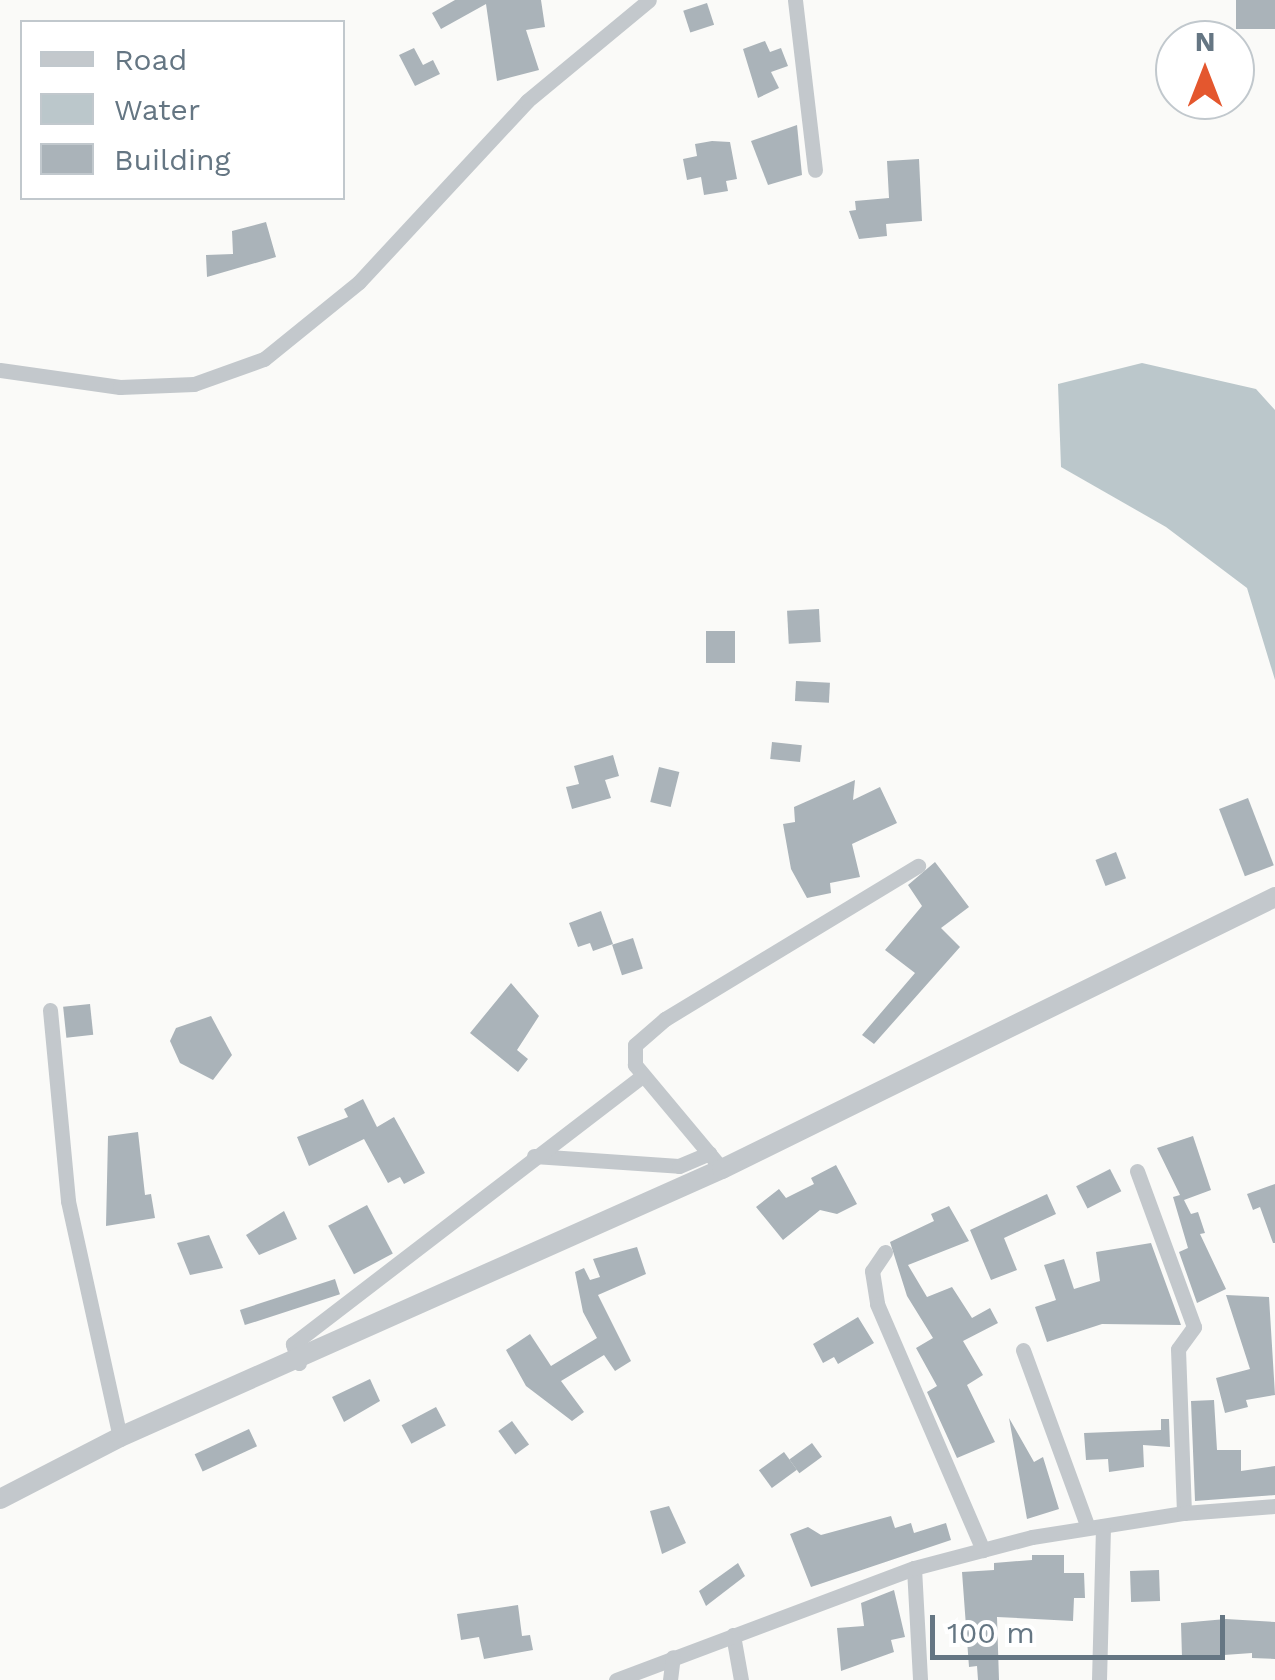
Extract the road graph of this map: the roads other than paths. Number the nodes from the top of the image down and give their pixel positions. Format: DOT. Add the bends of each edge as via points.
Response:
graph roads {
  1 [pos="648,0"];
  2 [pos="795,0"];
  3 [pos="815,170"];
  4 [pos="0,370"];
  5 [pos="918,866"];
  6 [pos="1275,897"];
  7 [pos="50,1010"];
  8 [pos="642,1076"];
  9 [pos="534,1156"];
  10 [pos="716,1161"];
  11 [pos="1137,1171"];
  12 [pos="884,1252"];
  13 [pos="1024,1350"];
  14 [pos="298,1363"];
  15 [pos="120,1438"];
  16 [pos="0,1499"];
  17 [pos="1275,1506"];
  18 [pos="1184,1513"];
  19 [pos="1096,1527"];
  20 [pos="983,1550"];
  21 [pos="914,1568"];
  22 [pos="733,1635"];
  23 [pos="672,1658"];
  24 [pos="616,1680"];
  25 [pos="670,1680"];
  26 [pos="740,1680"];
  27 [pos="920,1680"];
  28 [pos="1099,1680"];
  1 -- 4 [label="street" via="528,100 359,282 264,359 194,384 120,387"];
  2 -- 3 [label="street"];
  5 -- 8 [label="street" via="666,1020 634,1046"];
  6 -- 10 [label="street"];
  7 -- 15 [label="street" via="68,1201"];
  8 -- 9 [label="street"];
  8 -- 10 [label="street"];
  9 -- 10 [label="street" via="680,1166"];
  9 -- 14 [label="street" via="490,1197 293,1344"];
  10 -- 14 [label="street"];
  11 -- 18 [label="street" via="1194,1327 1178,1349"];
  12 -- 20 [label="street" via="872,1270 877,1304"];
  13 -- 19 [label="street"];
  14 -- 15 [label="street"];
  15 -- 16 [label="street"];
  17 -- 18 [label="street"];
  18 -- 19 [label="street"];
  19 -- 20 [label="street"];
  19 -- 28 [label="street"];
  20 -- 21 [label="street"];
  21 -- 22 [label="street"];
  21 -- 27 [label="street"];
  22 -- 23 [label="street"];
  22 -- 26 [label="street"];
  23 -- 24 [label="street"];
  23 -- 25 [label="street"];
}
